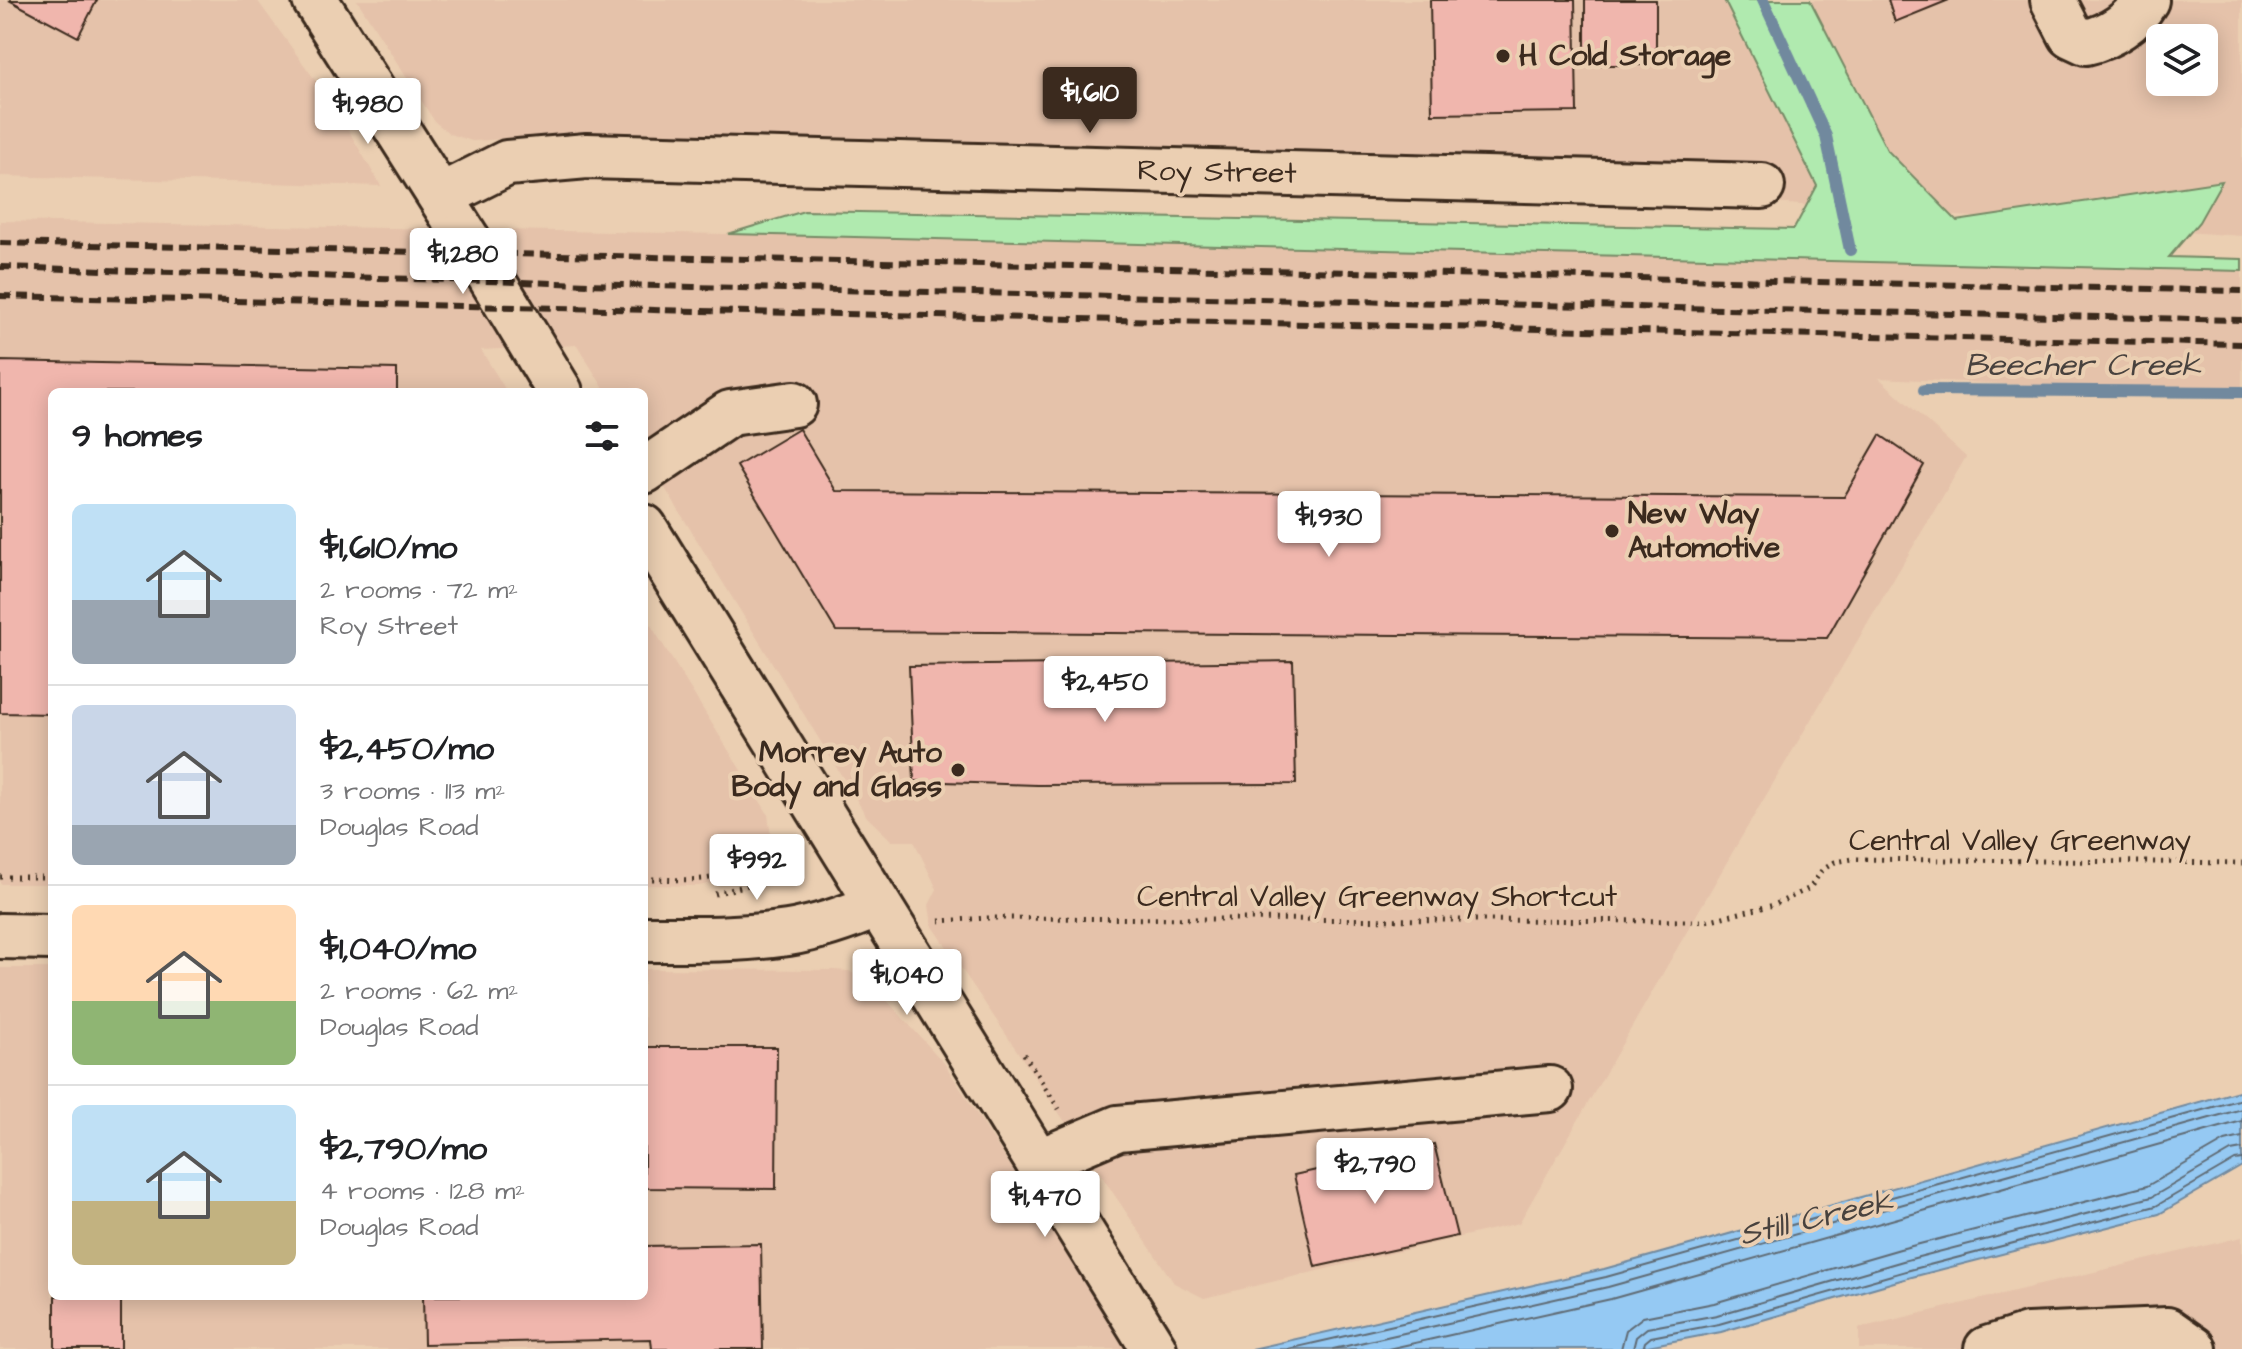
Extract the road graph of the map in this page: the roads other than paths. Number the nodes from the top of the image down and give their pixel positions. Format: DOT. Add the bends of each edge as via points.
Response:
graph roads {
  1 [pos="315,0"];
  2 [pos="2053,0"];
  3 [pos="2146,0"];
  4 [pos="1762,186"];
  5 [pos="441,196"];
  6 [pos="558,388"];
  7 [pos="794,404"];
  8 [pos="648,468"];
  9 [pos="648,533"];
  10 [pos="878,905"];
  11 [pos="0,936"];
  12 [pos="48,937"];
  13 [pos="648,939"];
  14 [pos="1550,1089"];
  15 [pos="1038,1162"];
  16 [pos="1154,1349"];
  17 [pos="1987,1349"];
  18 [pos="2194,1349"];
  1 -- 5 [label="street"];
  2 -- 3 [label="street" via="2071,35 2086,42 2114,32"];
  4 -- 5 [label="street, Roy Street" via="587,156 507,163"];
  5 -- 6 [label="street"];
  7 -- 8 [label="street" via="730,413"];
  9 -- 10 [label="street"];
  10 -- 13 [label="street" via="790,933"];
  10 -- 15 [label="street"];
  11 -- 12 [label="street"];
  14 -- 15 [label="street" via="1118,1128"];
  15 -- 16 [label="street"];
  17 -- 18 [label="street" via="2028,1336 2167,1330"];
}
